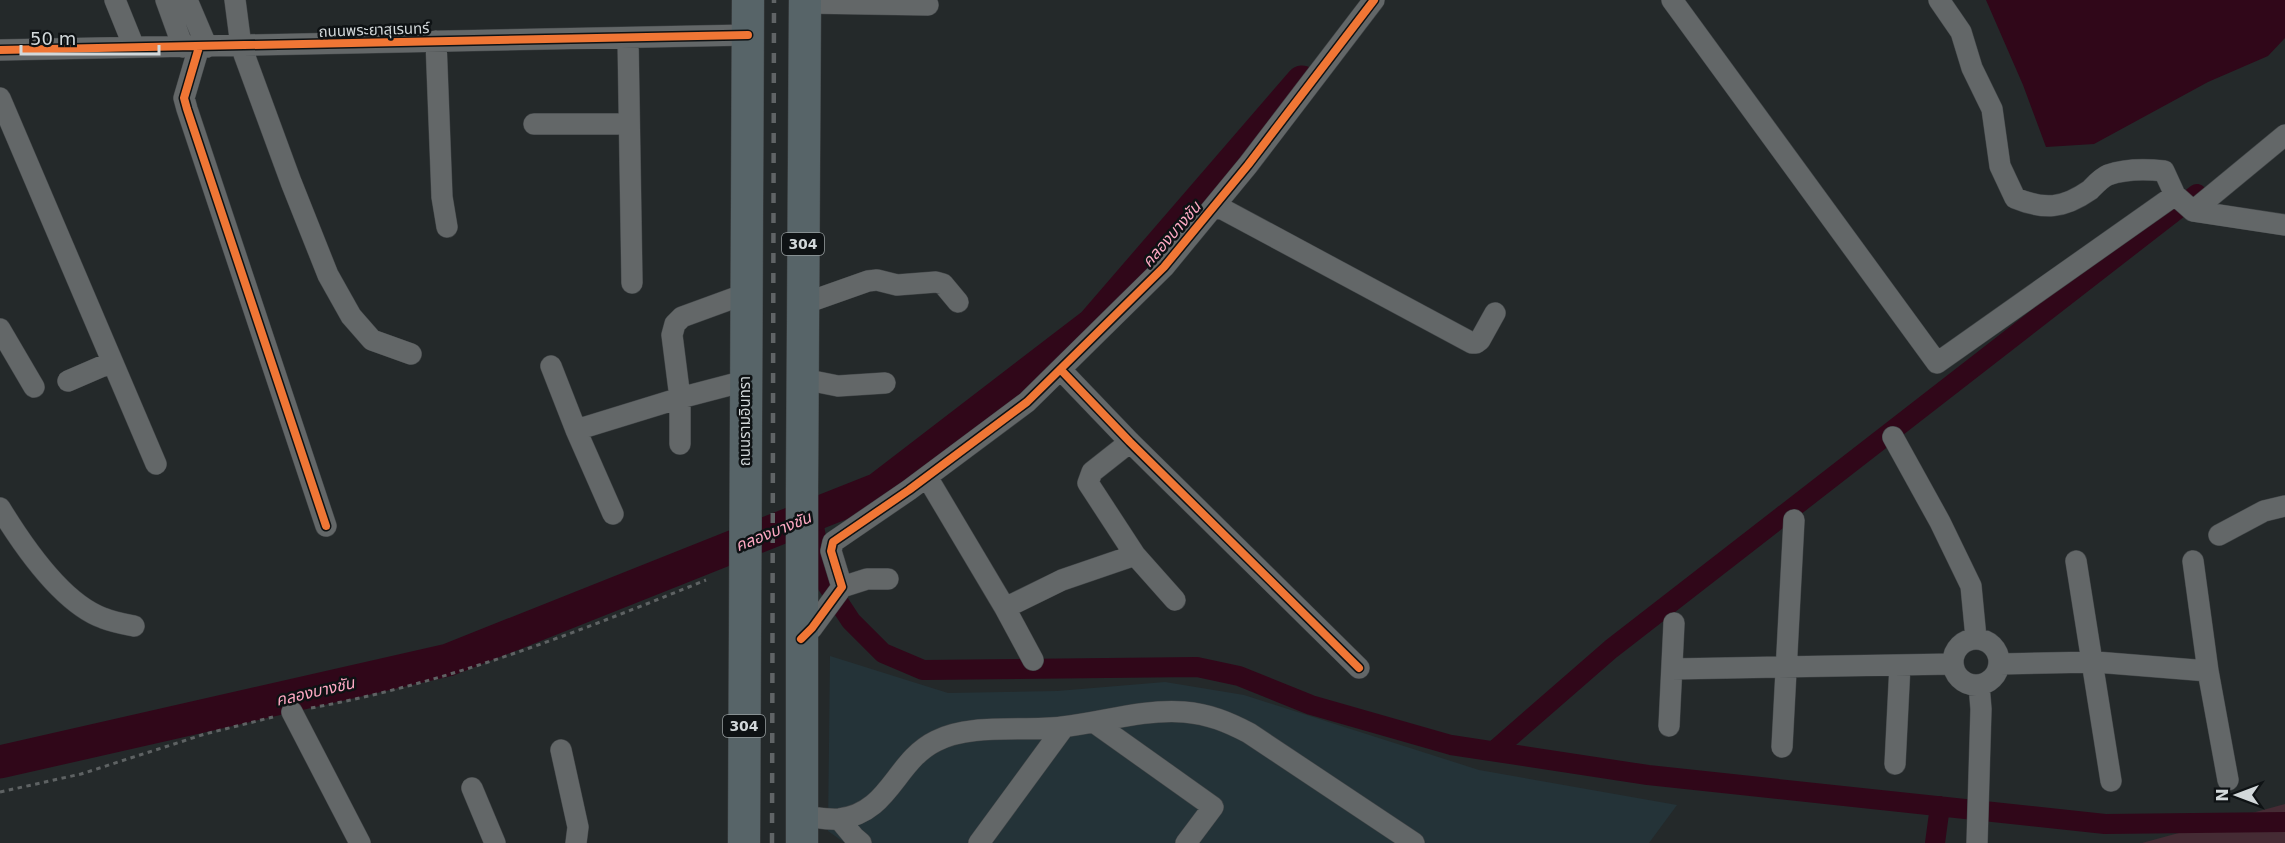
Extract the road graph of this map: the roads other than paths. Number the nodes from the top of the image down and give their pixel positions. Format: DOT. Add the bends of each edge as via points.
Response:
graph roads {
  1 [pos="115,0"];
  2 [pos="166,0"];
  3 [pos="188,0"];
  4 [pos="235,0"];
  5 [pos="748,0"];
  6 [pos="1374,0"];
  7 [pos="1672,0"];
  8 [pos="1939,0"];
  9 [pos="805,1"];
  10 [pos="928,5"];
  11 [pos="748,35"];
  12 [pos="628,38"];
  13 [pos="436,41"];
  14 [pos="241,46"];
  15 [pos="134,47"];
  16 [pos="196,47"];
  17 [pos="0,50"];
  18 [pos="0,98"];
  19 [pos="534,124"];
  20 [pos="629,124"];
  21 [pos="2285,135"];
  22 [pos="2184,203"];
  23 [pos="1215,205"];
  24 [pos="2285,225"];
  25 [pos="447,227"];
  26 [pos="632,283"];
  27 [pos="745,294"];
  28 [pos="958,302"];
  29 [pos="803,304"];
  30 [pos="1495,313"];
  31 [pos="0,329"];
  32 [pos="411,354"];
  33 [pos="112,362"];
  34 [pos="551,366"];
  35 [pos="1060,370"];
  36 [pos="804,379"];
  37 [pos="68,381"];
  38 [pos="745,381"];
  39 [pos="885,383"];
  40 [pos="34,387"];
  41 [pos="680,398"];
  42 [pos="576,430"];
  43 [pos="1893,437"];
  44 [pos="1130,442"];
  45 [pos="680,444"];
  46 [pos="156,464"];
  47 [pos="927,477"];
  48 [pos="2285,506"];
  49 [pos="0,508"];
  50 [pos="613,514"];
  51 [pos="1794,520"];
  52 [pos="326,526"];
  53 [pos="2219,535"];
  54 [pos="1135,555"];
  55 [pos="2076,561"];
  56 [pos="2193,561"];
  57 [pos="888,579"];
  58 [pos="836,595"];
  59 [pos="1175,600"];
  60 [pos="1005,608"];
  61 [pos="1674,622"];
  62 [pos="134,626"];
  63 [pos="1976,638"];
  64 [pos="801,639"];
  65 [pos="1033,660"];
  66 [pos="2092,662"];
  67 [pos="1953,664"];
  68 [pos="2000,664"];
  69 [pos="1900,665"];
  70 [pos="1359,668"];
  71 [pos="1786,668"];
  72 [pos="1672,669"];
  73 [pos="2208,671"];
  74 [pos="1979,685"];
  75 [pos="292,712"];
  76 [pos="1095,723"];
  77 [pos="1669,726"];
  78 [pos="1065,727"];
  79 [pos="1782,747"];
  80 [pos="561,750"];
  81 [pos="1896,764"];
  82 [pos="2111,780"];
  83 [pos="2228,780"];
  84 [pos="472,788"];
  85 [pos="839,819"];
  86 [pos="802,830"];
  87 [pos="360,843"];
  88 [pos="495,843"];
  89 [pos="576,843"];
  90 [pos="744,843"];
  91 [pos="861,843"];
  92 [pos="979,843"];
  93 [pos="1186,843"];
  94 [pos="1414,843"];
  95 [pos="1977,843"];
  1 -- 15 [label="street"];
  2 -- 16 [label="street"];
  3 -- 16 [label="street"];
  4 -- 14 [label="street"];
  5 -- 11 [label="highway, ถนนรามอินทรา / 304"];
  6 -- 23 [label="street"];
  7 -- 22 [label="street" via="1936,363"];
  8 -- 22 [label="street" via="1961,32 1972,68 1992,109 2000,166 2015,198 2035,206 2059,206 2088,191 2107,175 2145,169 2164,171"];
  9 -- 10 [label="street"];
  9 -- 29 [label="highway, 304"];
  11 -- 12 [label="street, ถนนพระยาสุเรนทร์"];
  11 -- 27 [label="highway, ถนนรามอินทรา / 304"];
  12 -- 13 [label="street, ถนนพระยาสุเรนทร์"];
  12 -- 20 [label="street"];
  13 -- 14 [label="street, ถนนพระยาสุเรนทร์"];
  13 -- 25 [label="street" via="442,197"];
  14 -- 16 [label="street, ถนนพระยาสุเรนทร์"];
  14 -- 32 [label="street" via="328,275 351,316 372,340"];
  15 -- 16 [label="street, ถนนพระยาสุเรนทร์"];
  15 -- 17 [label="street, ถนนพระยาสุเรนทร์"];
  16 -- 52 [label="street" via="184,98 187,110"];
  18 -- 33 [label="street"];
  19 -- 20 [label="street"];
  20 -- 26 [label="street"];
  21 -- 22 [label="street"];
  22 -- 24 [label="street"];
  23 -- 30 [label="street" via="1472,343 1480,340"];
  23 -- 35 [label="street" via="1164,267"];
  27 -- 38 [label="highway, ถนนรามอินทรา / 304"];
  27 -- 41 [label="street" via="682,317 675,324 672,334"];
  28 -- 29 [label="street" via="943,284 936,282 897,285 877,280"];
  29 -- 36 [label="highway, 304"];
  31 -- 40 [label="street"];
  33 -- 37 [label="street"];
  33 -- 46 [label="street"];
  34 -- 42 [label="street"];
  35 -- 44 [label="street"];
  35 -- 47 [label="street" via="1026,402"];
  36 -- 39 [label="street" via="838,387"];
  36 -- 64 [label="highway, 304"];
  38 -- 41 [label="street"];
  38 -- 90 [label="highway, ถนนรามอินทรา / 304"];
  41 -- 42 [label="street"];
  41 -- 45 [label="street"];
  42 -- 50 [label="street"];
  43 -- 63 [label="street" via="1971,586"];
  44 -- 54 [label="street" via="1092,472 1089,483"];
  44 -- 70 [label="street"];
  47 -- 58 [label="street" via="833,542"];
  47 -- 60 [label="street"];
  48 -- 53 [label="street" via="2264,511"];
  49 -- 62 [label="street" via="39,564 77,602 103,618"];
  51 -- 71 [label="street"];
  54 -- 59 [label="street"];
  54 -- 60 [label="street" via="1062,580"];
  55 -- 66 [label="street"];
  56 -- 73 [label="street"];
  57 -- 58 [label="street" via="867,579"];
  58 -- 64 [label="street"];
  60 -- 65 [label="street"];
  61 -- 72 [label="street"];
  63 -- 67 [label="street" via="1961,643"];
  63 -- 68 [label="street" via="1996,649"];
  64 -- 86 [label="highway, 304"];
  66 -- 68 [label="street"];
  66 -- 73 [label="street"];
  66 -- 82 [label="street"];
  67 -- 69 [label="street"];
  67 -- 74 [label="street" via="1964,682"];
  68 -- 74 [label="street" via="1993,678"];
  69 -- 71 [label="street"];
  69 -- 81 [label="street"];
  71 -- 72 [label="street"];
  71 -- 79 [label="street"];
  72 -- 77 [label="street"];
  73 -- 83 [label="street"];
  74 -- 95 [label="street"];
  75 -- 87 [label="street"];
  76 -- 78 [label="street"];
  76 -- 93 [label="street" via="1213,807"];
  76 -- 94 [label="street" via="1164,711 1224,720"];
  78 -- 85 [label="street" via="956,733 936,740 921,750 869,810"];
  78 -- 92 [label="street"];
  80 -- 89 [label="street" via="578,827"];
  84 -- 88 [label="street"];
  85 -- 86 [label="street"];
  85 -- 91 [label="street"];
}
